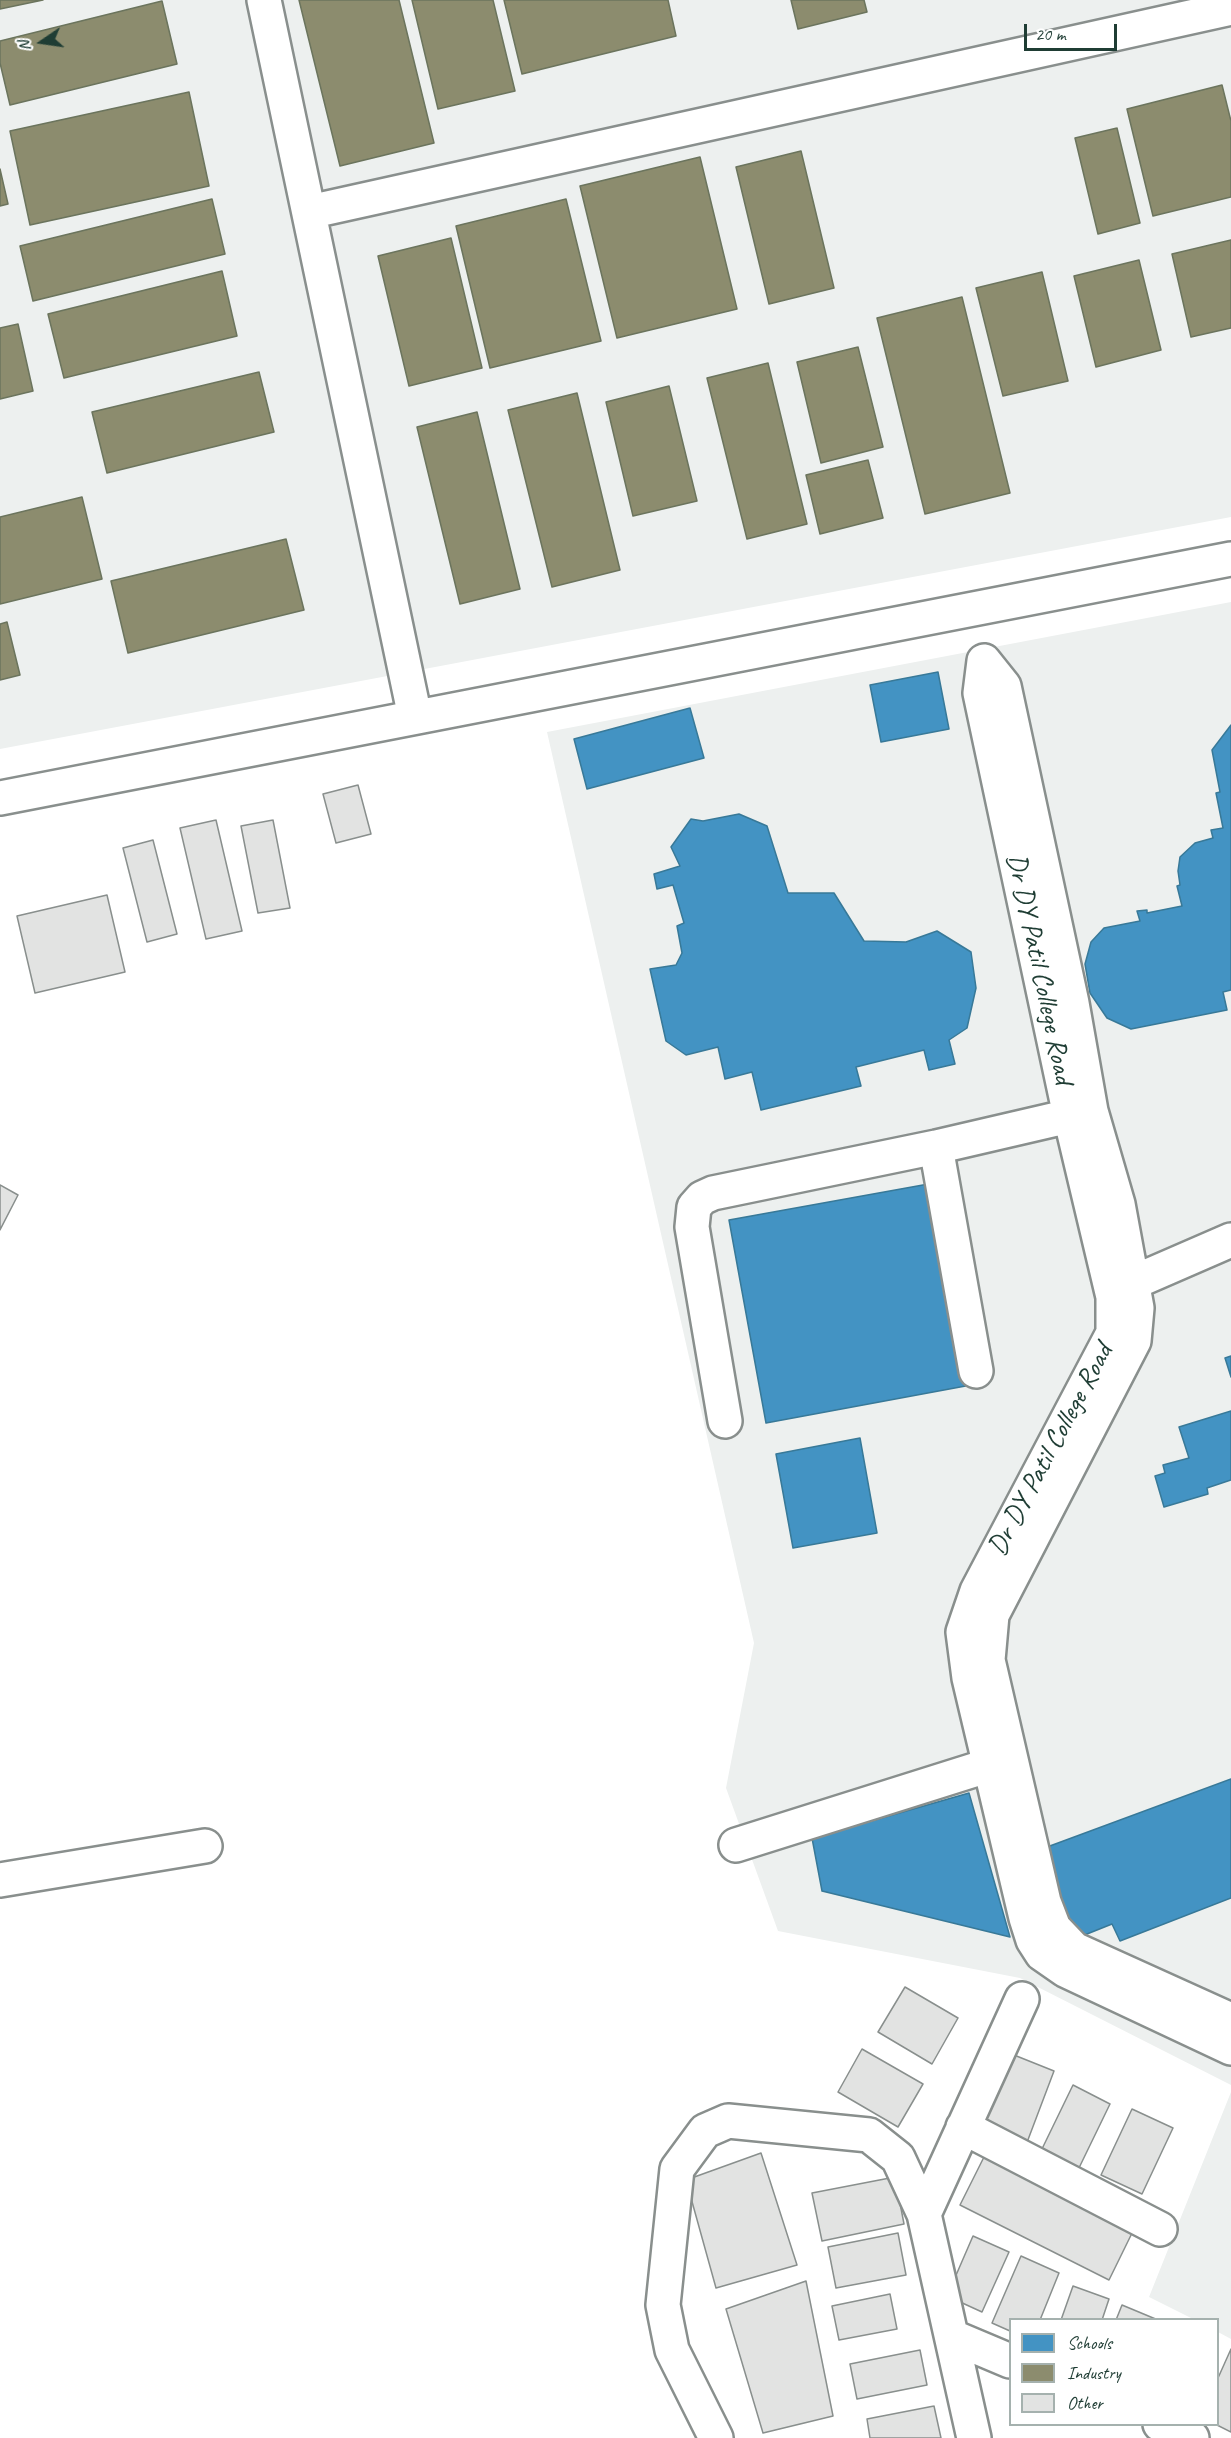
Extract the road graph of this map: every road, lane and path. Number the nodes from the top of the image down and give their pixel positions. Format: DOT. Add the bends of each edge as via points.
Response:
graph roads {
  1 [pos="264,0"];
  2 [pos="1231,9"];
  3 [pos="309,212"];
  4 [pos="1231,559"];
  5 [pos="974,610"];
  6 [pos="415,717"];
  7 [pos="0,798"];
  8 [pos="1081,1113"];
  9 [pos="936,1147"];
  10 [pos="1231,1240"];
  11 [pos="1125,1283"];
  12 [pos="976,1371"];
  13 [pos="725,1421"];
  14 [pos="990,1765"];
  15 [pos="736,1845"];
  16 [pos="205,1846"];
  17 [pos="0,1880"];
  18 [pos="1022,1999"];
  19 [pos="1231,2020"];
  20 [pos="1231,2048"];
  21 [pos="963,2127"];
  22 [pos="924,2214"];
  23 [pos="1160,2229"];
  24 [pos="953,2337"];
  25 [pos="1009,2360"];
  26 [pos="1165,2426"];
  27 [pos="716,2438"];
  28 [pos="974,2438"];
  29 [pos="1192,2438"];
  1 -- 3 [label="street"];
  2 -- 3 [label="street"];
  3 -- 6 [label="street"];
  4 -- 5 [label="street"];
  5 -- 6 [label="street"];
  5 -- 8 [label="street, Dr DY Patil College Road" via="984,661 980,693"];
  6 -- 7 [label="street"];
  8 -- 9 [label="street"];
  8 -- 11 [label="street, Dr DY Patil College Road"];
  9 -- 12 [label="street"];
  9 -- 13 [label="street" via="713,1193 694,1207 692,1227"];
  10 -- 11 [label="street"];
  11 -- 14 [label="street, Dr DY Patil College Road" via="1113,1333 977,1591 963,1632 969,1678"];
  11 -- 19 [label="street, Dr DY Patil College Road" via="1137,1308 1134,1341 992,1615 988,1660 1044,1902 1054,1928 1074,1949"];
  14 -- 15 [label="street"];
  14 -- 20 [label="street, Dr DY Patil College Road" via="1026,1918 1042,1954 1065,1970"];
  16 -- 17 [label="street"];
  18 -- 21 [label="street"];
  21 -- 22 [label="street"];
  21 -- 23 [label="street"];
  22 -- 24 [label="street"];
  22 -- 27 [label="street" via="898,2158 869,2135 728,2121 705,2131 677,2169 663,2305 672,2350"];
  24 -- 25 [label="street"];
  24 -- 28 [label="street"];
  26 -- 29 [label="street"];
}
